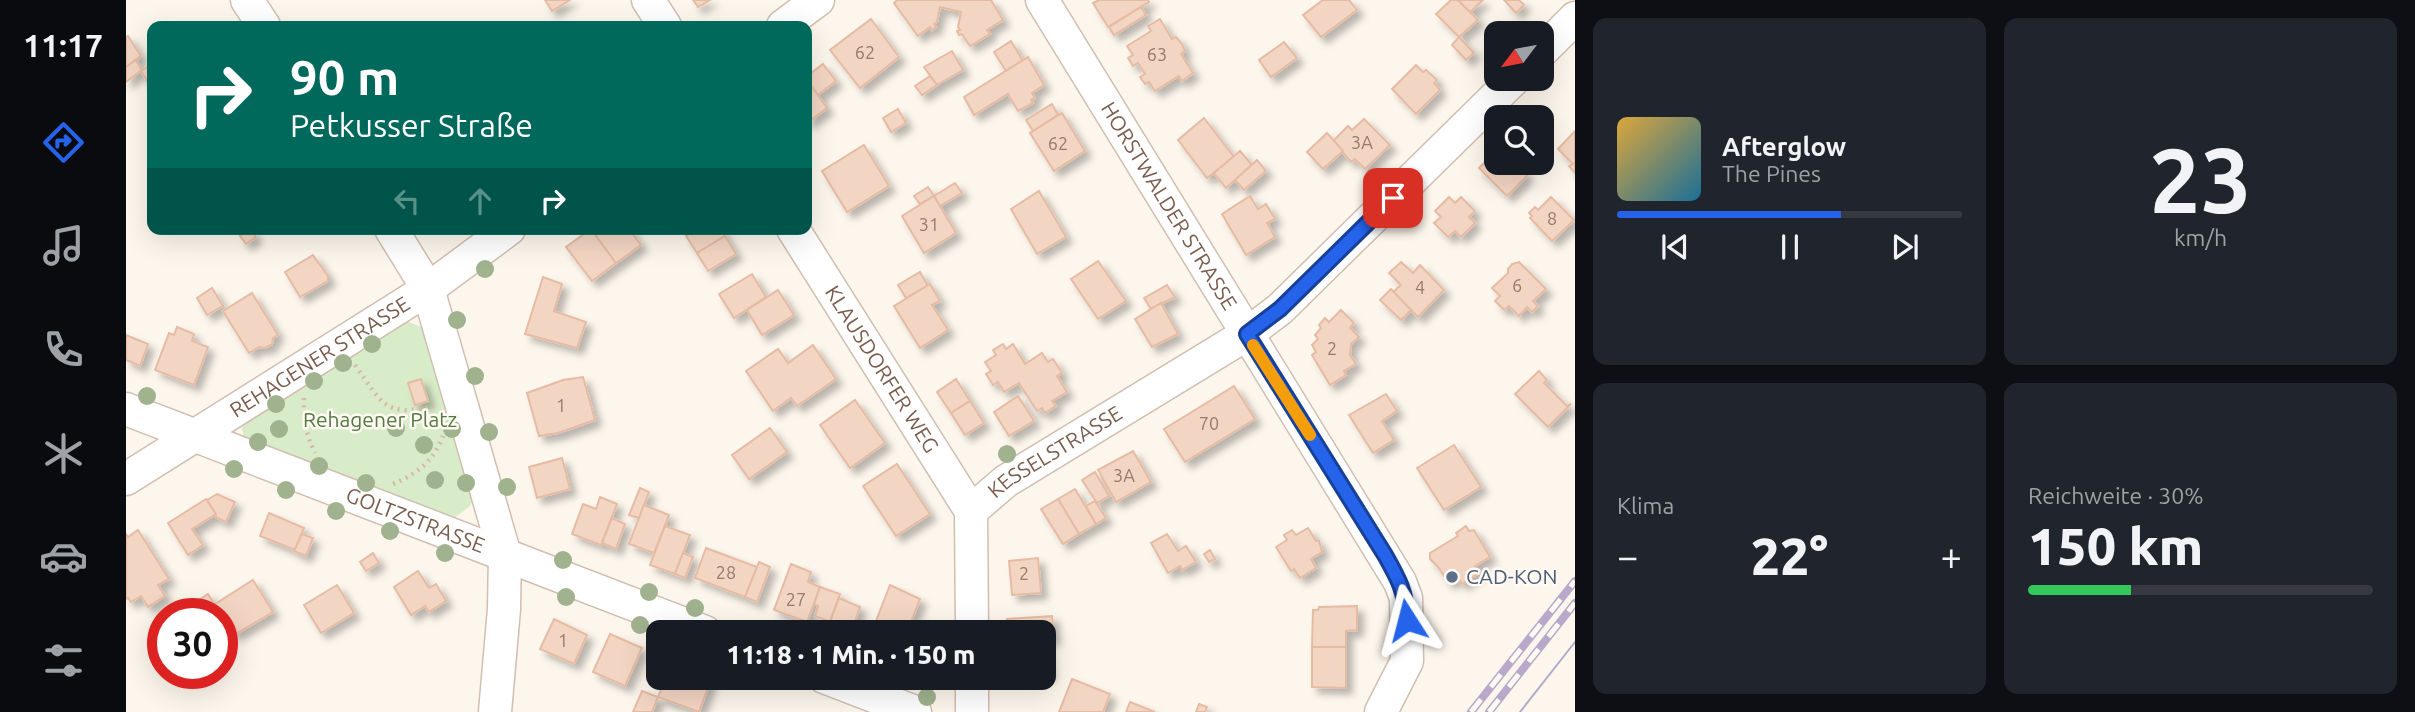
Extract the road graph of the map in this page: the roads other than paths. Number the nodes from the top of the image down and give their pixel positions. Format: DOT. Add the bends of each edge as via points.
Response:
graph roads {
  1 [pos="247,0"];
  2 [pos="648,0"];
  3 [pos="818,0"];
  4 [pos="1042,0"];
  5 [pos="1575,18"];
  6 [pos="261,21"];
  7 [pos="662,21"];
  8 [pos="790,21"];
  9 [pos="1554,39"];
  10 [pos="1502,91"];
  11 [pos="395,235"];
  12 [pos="501,235"];
  13 [pos="797,235"];
  14 [pos="428,289"];
  15 [pos="1247,334"];
  16 [pos="126,409"];
  17 [pos="196,436"];
  18 [pos="126,479"];
  19 [pos="971,511"];
  20 [pos="505,555"];
  21 [pos="674,620"];
  22 [pos="972,620"];
  23 [pos="858,690"];
  24 [pos="972,690"];
  25 [pos="495,712"];
  26 [pos="915,712"];
  27 [pos="972,712"];
  28 [pos="1381,712"];
  1 -- 6 [label="street"];
  2 -- 7 [label="street"];
  3 -- 8 [label="street"];
  4 -- 15 [label="street, HORSTWALDER STRASSE"];
  5 -- 9 [label="street"];
  10 -- 15 [label="street, KESSELSTRASSE" via="1280,309"];
  11 -- 14 [label="street"];
  12 -- 14 [label="street, REHAGENER STRASSE"];
  13 -- 19 [label="street, KLAUSDORFER WEG"];
  14 -- 17 [label="street, REHAGENER STRASSE"];
  14 -- 20 [label="street"];
  15 -- 19 [label="street, KESSELSTRASSE" via="1018,473"];
  15 -- 28 [label="street, HORSTWALDER STRASSE" via="1385,555 1406,598 1407,661"];
  16 -- 17 [label="street, GOLTZSTRASSE"];
  17 -- 18 [label="street, REHAGENER STRASSE"];
  17 -- 20 [label="street, GOLTZSTRASSE"];
  19 -- 22 [label="street, KESSELSTRASSE"];
  20 -- 21 [label="street, GOLTZSTRASSE"];
  20 -- 25 [label="street"];
  23 -- 26 [label="street"];
  24 -- 27 [label="street"];
}
